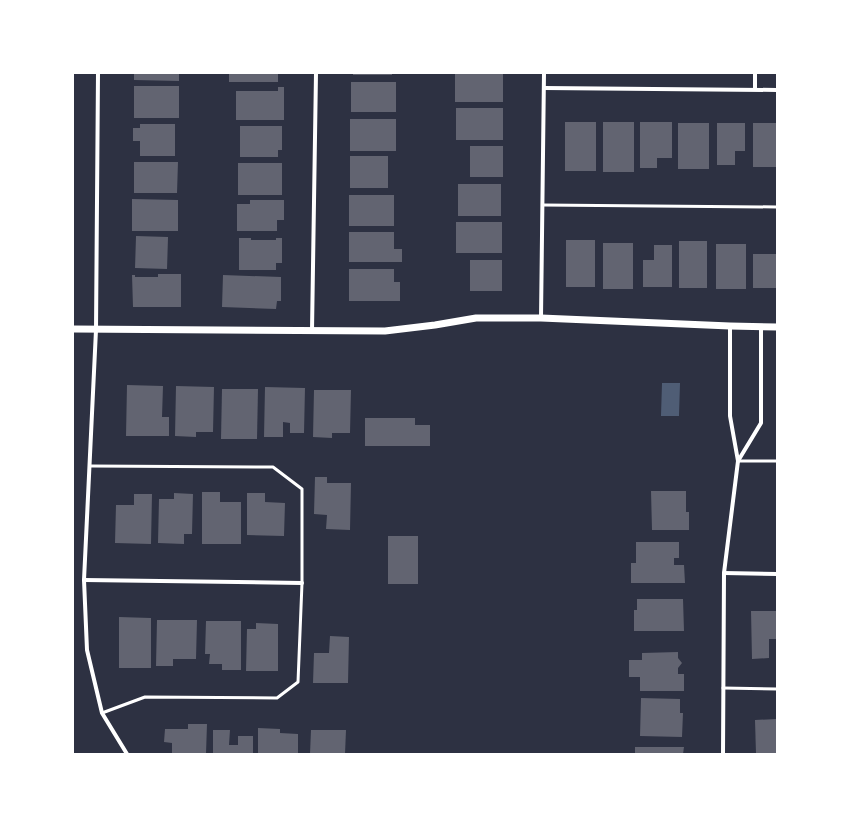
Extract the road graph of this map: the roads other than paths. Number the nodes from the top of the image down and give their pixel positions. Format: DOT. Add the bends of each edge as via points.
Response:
graph roads {
  1 [pos="98,73"];
  2 [pos="316,73"];
  3 [pos="544,73"];
  4 [pos="755,73"];
  5 [pos="544,88"];
  6 [pos="755,90"];
  7 [pos="777,90"];
  8 [pos="543,206"];
  9 [pos="777,207"];
  10 [pos="541,318"];
  11 [pos="730,326"];
  12 [pos="761,326"];
  13 [pos="777,327"];
  14 [pos="73,329"];
  15 [pos="96,330"];
  16 [pos="312,332"];
  17 [pos="738,461"];
  18 [pos="777,461"];
  19 [pos="91,466"];
  20 [pos="724,573"];
  21 [pos="777,574"];
  22 [pos="84,580"];
  23 [pos="302,582"];
  24 [pos="723,688"];
  25 [pos="777,689"];
  26 [pos="102,713"];
  27 [pos="127,754"];
  28 [pos="723,754"];
  1 -- 15 [label="street"];
  2 -- 16 [label="street"];
  3 -- 5 [label="street"];
  4 -- 6 [label="street"];
  5 -- 6 [label="street"];
  5 -- 8 [label="street"];
  6 -- 7 [label="street"];
  8 -- 9 [label="lane"];
  8 -- 10 [label="street"];
  10 -- 11 [label="street"];
  10 -- 16 [label="street" via="476,318 385,331"];
  11 -- 12 [label="street"];
  11 -- 17 [label="street" via="730,416"];
  12 -- 13 [label="street"];
  12 -- 17 [label="street" via="761,423"];
  14 -- 15 [label="street"];
  15 -- 16 [label="street"];
  15 -- 19 [label="street"];
  17 -- 18 [label="lane"];
  17 -- 20 [label="street"];
  19 -- 22 [label="street"];
  19 -- 23 [label="lane" via="273,467 302,489"];
  20 -- 21 [label="street"];
  20 -- 24 [label="street"];
  22 -- 23 [label="street"];
  22 -- 26 [label="street" via="87,650"];
  23 -- 26 [label="lane" via="298,682 277,698 145,697"];
  24 -- 25 [label="lane"];
  24 -- 28 [label="street"];
  26 -- 27 [label="street"];
}
